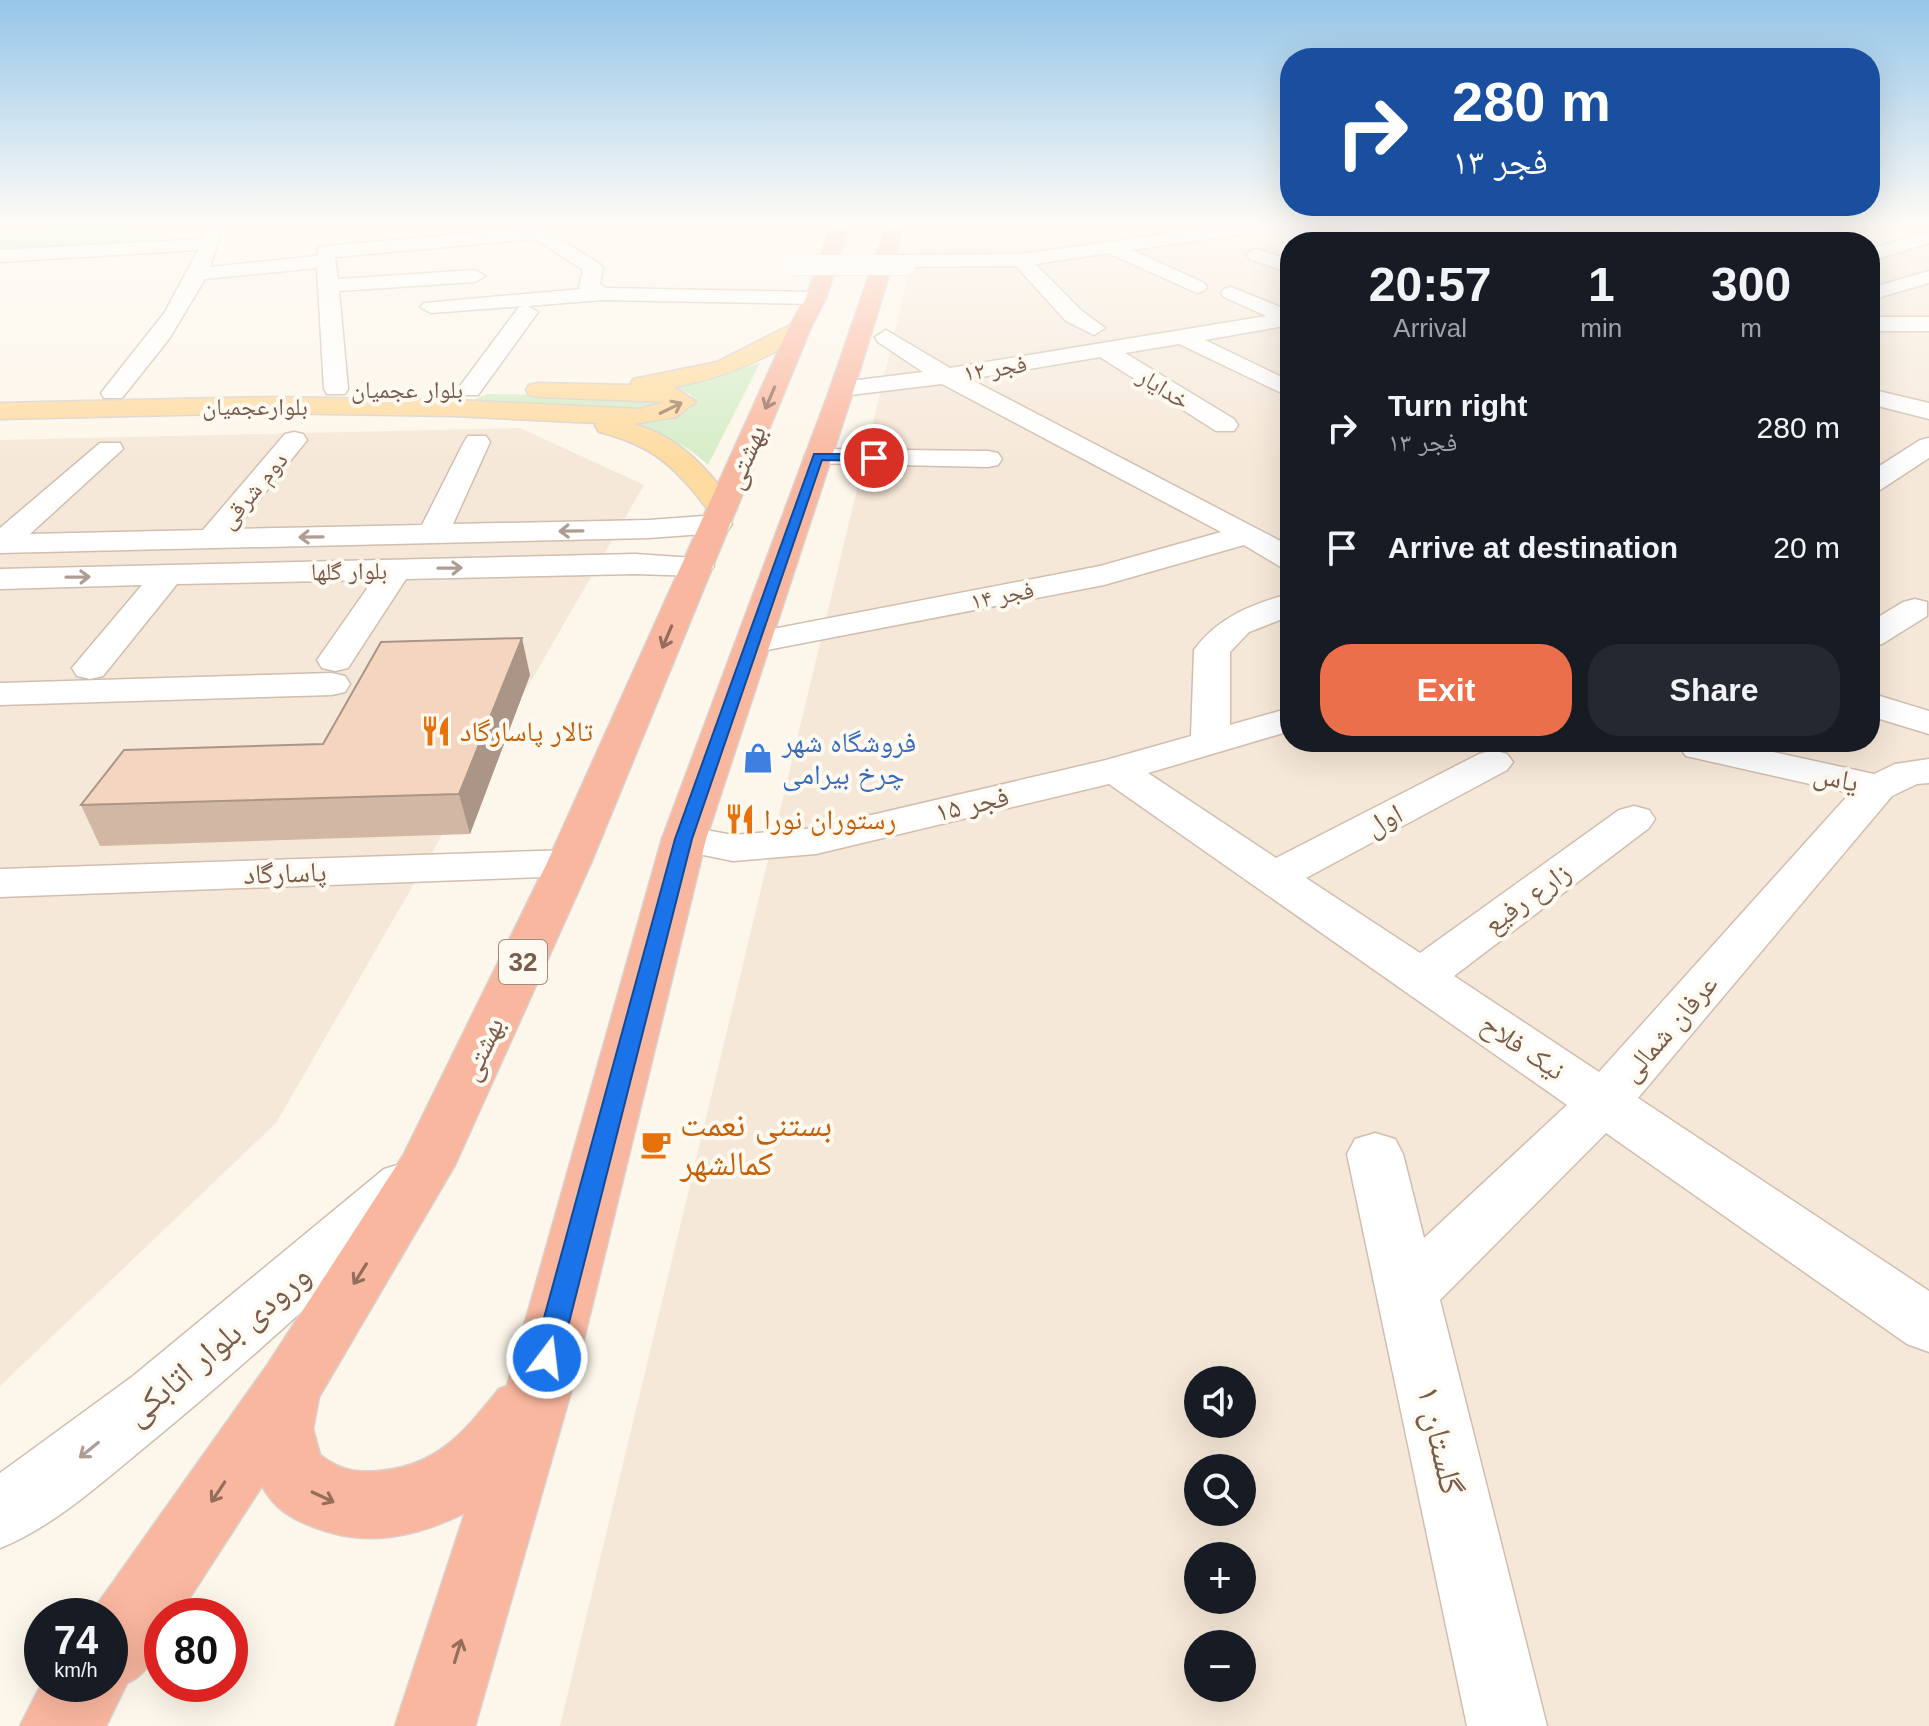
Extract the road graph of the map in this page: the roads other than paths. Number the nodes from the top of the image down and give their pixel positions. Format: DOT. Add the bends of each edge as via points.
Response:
graph roads {
  1 [pos="183,304"];
  2 [pos="329,304"];
  3 [pos="476,304"];
  4 [pos="798,304"];
  5 [pos="801,304"];
  6 [pos="875,304"];
  7 [pos="1063,304"];
  8 [pos="1258,304"];
  9 [pos="431,307"];
  10 [pos="527,312"];
  11 [pos="1202,313"];
  12 [pos="1280,314"];
  13 [pos="1280,321"];
  14 [pos="1880,324"];
  15 [pos="1929,324"];
  16 [pos="1238,328"];
  17 [pos="886,337"];
  18 [pos="1100,337"];
  19 [pos="1184,338"];
  20 [pos="1277,356"];
  21 [pos="1237,364"];
  22 [pos="946,376"];
  23 [pos="1280,385"];
  24 [pos="336,389"];
  25 [pos="842,389"];
  26 [pos="538,390"];
  27 [pos="113,393"];
  28 [pos="0,398"];
  29 [pos="462,399"];
  30 [pos="1880,399"];
  31 [pos="0,411"];
  32 [pos="1929,411"];
  33 [pos="511,412"];
  34 [pos="1225,425"];
  35 [pos="294,440"];
  36 [pos="477,442"];
  37 [pos="1929,446"];
  38 [pos="110,449"];
  39 [pos="818,457"];
  40 [pos="989,460"];
  41 [pos="1880,478"];
  42 [pos="649,529"];
  43 [pos="713,533"];
  44 [pos="433,534"];
  45 [pos="1248,534"];
  46 [pos="212,539"];
  47 [pos="0,544"];
  48 [pos="1280,553"];
  49 [pos="635,564"];
  50 [pos="396,570"];
  51 [pos="168,575"];
  52 [pos="0,579"];
  53 [pos="1280,608"];
  54 [pos="1915,609"];
  55 [pos="1880,631"];
  56 [pos="752,643"];
  57 [pos="90,668"];
  58 [pos="0,694"];
  59 [pos="1880,707"];
  60 [pos="1280,722"];
  61 [pos="1929,723"];
  62 [pos="1210,743"];
  63 [pos="1718,752"];
  64 [pos="1493,762"];
  65 [pos="1116,770"];
  66 [pos="1929,771"];
  67 [pos="1878,787"];
  68 [pos="1634,819"];
  69 [pos="684,839"];
  70 [pos="569,863"];
  71 [pos="1274,877"];
  72 [pos="0,883"];
  73 [pos="1420,977"];
  74 [pos="1603,1103"];
  75 [pos="1375,1154"];
  76 [pos="427,1165"];
  77 [pos="1407,1293"];
  78 [pos="1926,1319"];
  79 [pos="291,1385"];
  80 [pos="539,1388"];
  81 [pos="0,1514"];
  82 [pos="128,1625"];
  83 [pos="76,1702"];
  84 [pos="60,1726"];
  85 [pos="435,1726"];
  86 [pos="1507,1726"];
  1 -- 27 [label="street"];
  2 -- 24 [label="street"];
  3 -- 9 [label="street"];
  4 -- 26 [label="main road, بلوار عجمیان" via="753,358 729,368 654,383"];
  5 -- 43 [label="highway, بهشتی / 32, one-way"];
  6 -- 25 [label="highway"];
  7 -- 18 [label="street, خدایار"];
  8 -- 12 [label="street"];
  10 -- 29 [label="street"];
  11 -- 16 [label="street"];
  13 -- 16 [label="street, فجر ۱۲"];
  14 -- 15 [label="street"];
  16 -- 19 [label="street, فجر ۱۲"];
  17 -- 22 [label="street"];
  18 -- 19 [label="street, فجر ۱۲" via="1130,346"];
  18 -- 22 [label="street, فجر ۱۲"];
  18 -- 34 [label="street, خدایار"];
  19 -- 21 [label="street"];
  20 -- 21 [label="street"];
  21 -- 23 [label="street"];
  22 -- 25 [label="street, فجر ۱۲"];
  22 -- 45 [label="street"];
  24 -- 27 [label="main road, بلوار عجمیان"];
  24 -- 29 [label="main road, بلوار عجمیان"];
  25 -- 39 [label="highway"];
  26 -- 29 [label="main road, بلوار عجمیان"];
  33 -- 26 [label="main road, one-way" via="640,417 667,412 683,402 668,393"];
  27 -- 28 [label="main road, بلوار عجمیان"];
  29 -- 31 [label="main road, بلوارعجمیان"];
  29 -- 33 [label="main road, بلوارعجمیان"];
  30 -- 32 [label="street"];
  33 -- 43 [label="main road" via="586,421 667,447 685,460"];
  35 -- 46 [label="street, دوم شرقی"];
  36 -- 44 [label="street"];
  37 -- 41 [label="street"];
  38 -- 47 [label="street"];
  39 -- 40 [label="street"];
  39 -- 56 [label="highway"];
  42 -- 43 [label="street, بلوار گلها"];
  42 -- 44 [label="street, بلوار گلها, one-way"];
  42 -- 49 [label="street" via="657,545"];
  43 -- 49 [label="street, بلوار گلها"];
  43 -- 70 [label="highway, بهشتی / 32, one-way"];
  44 -- 46 [label="street, بلوار گلها, one-way"];
  45 -- 48 [label="street"];
  45 -- 56 [label="street, فجر ۱۴" via="1104,575"];
  46 -- 47 [label="street, بلوار گلها"];
  50 -- 49 [label="street, بلوار گلها, one-way"];
  50 -- 51 [label="street, بلوار گلها"];
  50 -- 58 [label="street" via="333,672"];
  52 -- 51 [label="street, بلوار گلها, one-way"];
  51 -- 57 [label="street"];
  53 -- 62 [label="street" via="1237,625 1212,650"];
  54 -- 55 [label="street"];
  56 -- 69 [label="highway"];
  59 -- 61 [label="street"];
  60 -- 62 [label="street, فجر ۱۵"];
  62 -- 65 [label="street, فجر ۱۵"];
  63 -- 67 [label="street, یاس"];
  64 -- 71 [label="street, اول"];
  65 -- 69 [label="street, فجر ۱۵" via="816,841 733,848"];
  65 -- 71 [label="street, نیک فلاح"];
  66 -- 67 [label="street, عرفان شمالی" via="1909,773"];
  67 -- 74 [label="street, عرفان شمالی"];
  68 -- 73 [label="street, زارع رفیع"];
  69 -- 80 [label="highway"];
  70 -- 72 [label="street, پاسارگاد"];
  70 -- 76 [label="highway, بهشتی / 32"];
  71 -- 73 [label="street, نیک فلاح"];
  73 -- 74 [label="street, نیک فلاح"];
  74 -- 77 [label="street, عرفان شمالی"];
  74 -- 78 [label="street, نیک فلاح"];
  75 -- 77 [label="street, گلستان ۱"];
  76 -- 79 [label="highway, بهشتی / 32, one-way"];
  76 -- 81 [label="street, ورودی بلوار اتابکی, one-way" via="245,1323 56,1477"];
  77 -- 86 [label="street, گلستان ۱"];
  79 -- 80 [label="highway, one-way" via="279,1419 280,1452 295,1481 323,1500 359,1508 395,1506 465,1475 492,1450"];
  79 -- 82 [label="highway, بهشتی / 32, one-way"];
  85 -- 80 [label="highway, one-way"];
  83 -- 84 [label="highway"];
}
